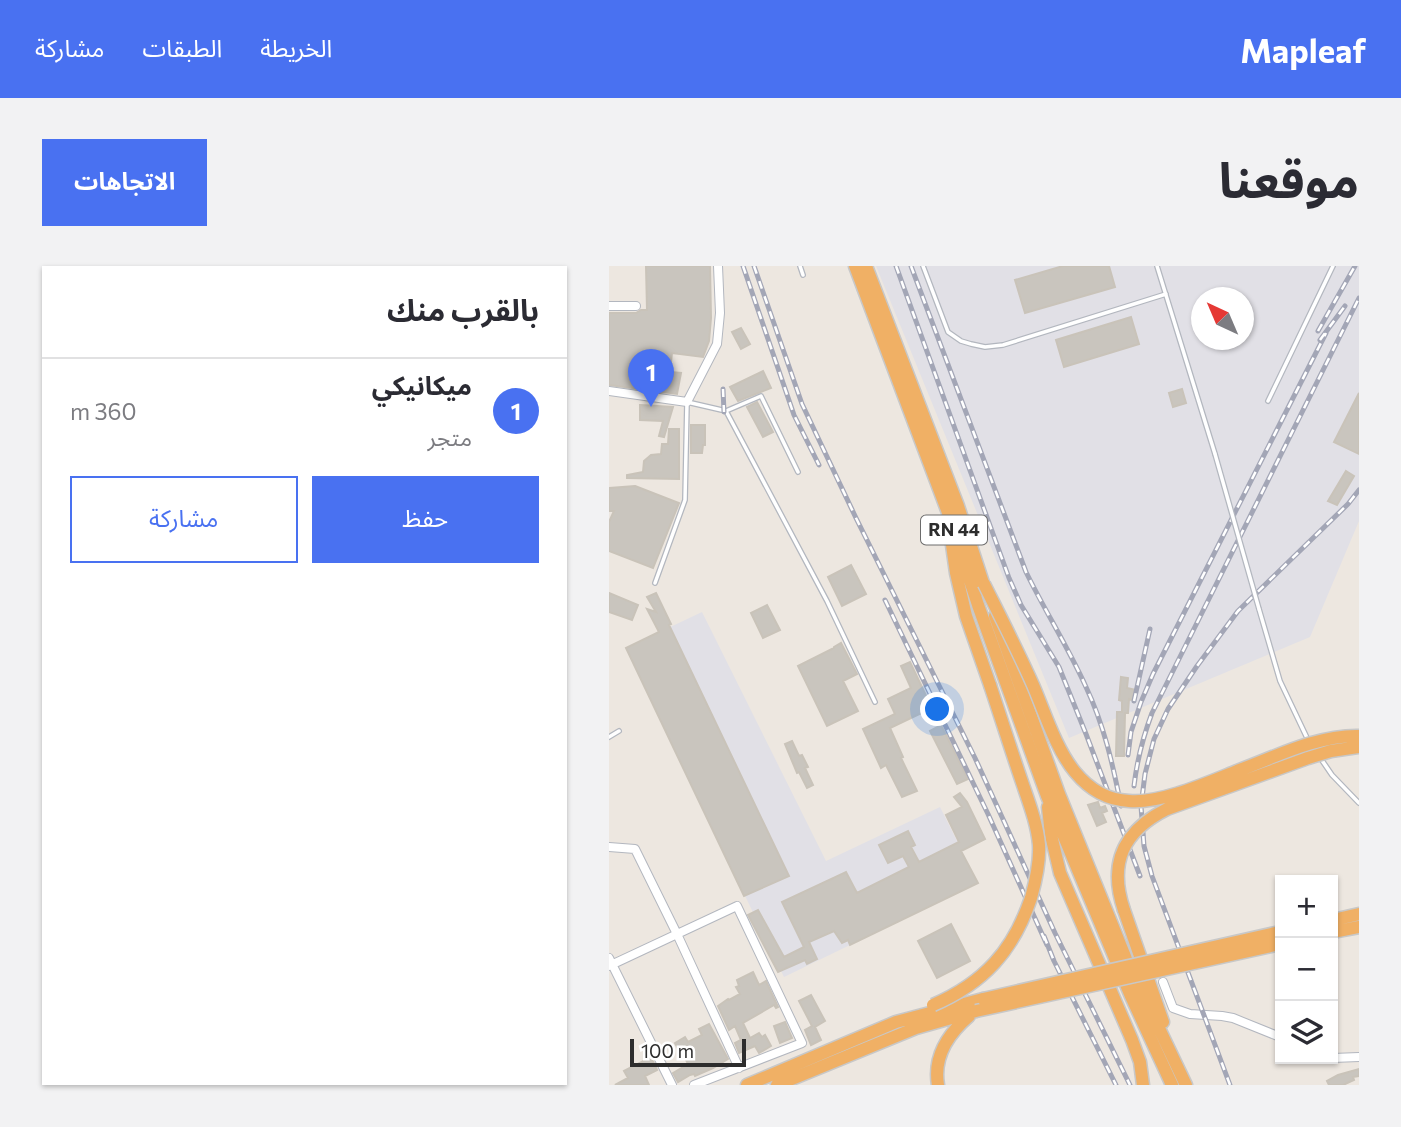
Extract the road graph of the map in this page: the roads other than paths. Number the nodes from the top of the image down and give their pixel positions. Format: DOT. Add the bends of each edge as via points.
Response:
graph roads {
  1 [pos="718,266"];
  2 [pos="800,266"];
  3 [pos="855,266"];
  4 [pos="866,266"];
  5 [pos="923,266"];
  6 [pos="1157,266"];
  7 [pos="1333,266"];
  8 [pos="803,275"];
  9 [pos="1166,294"];
  10 [pos="609,306"];
  11 [pos="636,306"];
  12 [pos="609,391"];
  13 [pos="1268,401"];
  14 [pos="687,402"];
  15 [pos="726,411"];
  16 [pos="798,472"];
  17 [pos="947,510"];
  18 [pos="655,583"];
  19 [pos="984,584"];
  20 [pos="875,702"];
  21 [pos="619,732"];
  22 [pos="1359,736"];
  23 [pos="609,737"];
  24 [pos="1359,747"];
  25 [pos="1048,796"];
  26 [pos="1359,803"];
  27 [pos="609,848"];
  28 [pos="1359,914"];
  29 [pos="1338,919"];
  30 [pos="1359,927"];
  31 [pos="1338,931"];
  32 [pos="1275,933"];
  33 [pos="677,934"];
  34 [pos="1275,945"];
  35 [pos="610,963"];
  36 [pos="1147,989"];
  37 [pos="976,1011"];
  38 [pos="935,1013"];
  39 [pos="1275,1035"];
  40 [pos="1359,1057"];
  41 [pos="1338,1058"];
  42 [pos="739,1068"];
  43 [pos="672,1085"];
  44 [pos="694,1085"];
  45 [pos="747,1085"];
  46 [pos="777,1085"];
  47 [pos="938,1085"];
  48 [pos="1143,1085"];
  49 [pos="1172,1085"];
  50 [pos="1186,1085"];
  1 -- 14 [label="street" via="717,344"];
  2 -- 8 [label="lane"];
  3 -- 17 [label="highway, RN 44"];
  4 -- 19 [label="highway"];
  5 -- 9 [label="lane" via="948,332 985,347"];
  6 -- 9 [label="lane"];
  7 -- 13 [label="lane"];
  9 -- 26 [label="lane, bridge" via="1280,681 1308,740"];
  10 -- 11 [label="street"];
  12 -- 14 [label="street"];
  14 -- 15 [label="lane"];
  14 -- 18 [label="lane" via="685,500"];
  15 -- 16 [label="lane" via="761,396"];
  15 -- 20 [label="lane"];
  17 -- 25 [label="highway, RN 44"];
  17 -- 38 [label="highway, bridge" via="966,616 1039,843 1037,879 1019,927 991,967"];
  19 -- 22 [label="highway, bridge" via="1073,770 1107,797 1130,802 1158,799 1327,739"];
  19 -- 36 [label="highway" via="1059,794 1126,959"];
  21 -- 23 [label="lane"];
  24 -- 36 [label="highway, bridge" via="1308,758 1177,806 1132,834 1120,857 1118,894"];
  25 -- 36 [label="highway"];
  25 -- 48 [label="highway" via="1060,873 1140,1062"];
  27 -- 33 [label="street" via="635,849"];
  28 -- 29 [label="highway"];
  30 -- 31 [label="highway"];
  32 -- 38 [label="highway, bridge"];
  33 -- 35 [label="street"];
  33 -- 42 [label="street"];
  33 -- 42 [label="street" via="737,906 802,1043"];
  34 -- 37 [label="highway, bridge"];
  35 -- 43 [label="street"];
  36 -- 39 [label="street" via="1173,1008 1233,1018"];
  36 -- 49 [label="highway"];
  36 -- 50 [label="highway"];
  37 -- 38 [label="highway"];
  37 -- 47 [label="highway" via="949,1035 942,1048"];
  38 -- 45 [label="highway" via="896,1021"];
  38 -- 46 [label="highway" via="916,1028"];
  40 -- 41 [label="street"];
  42 -- 44 [label="street"];
}
